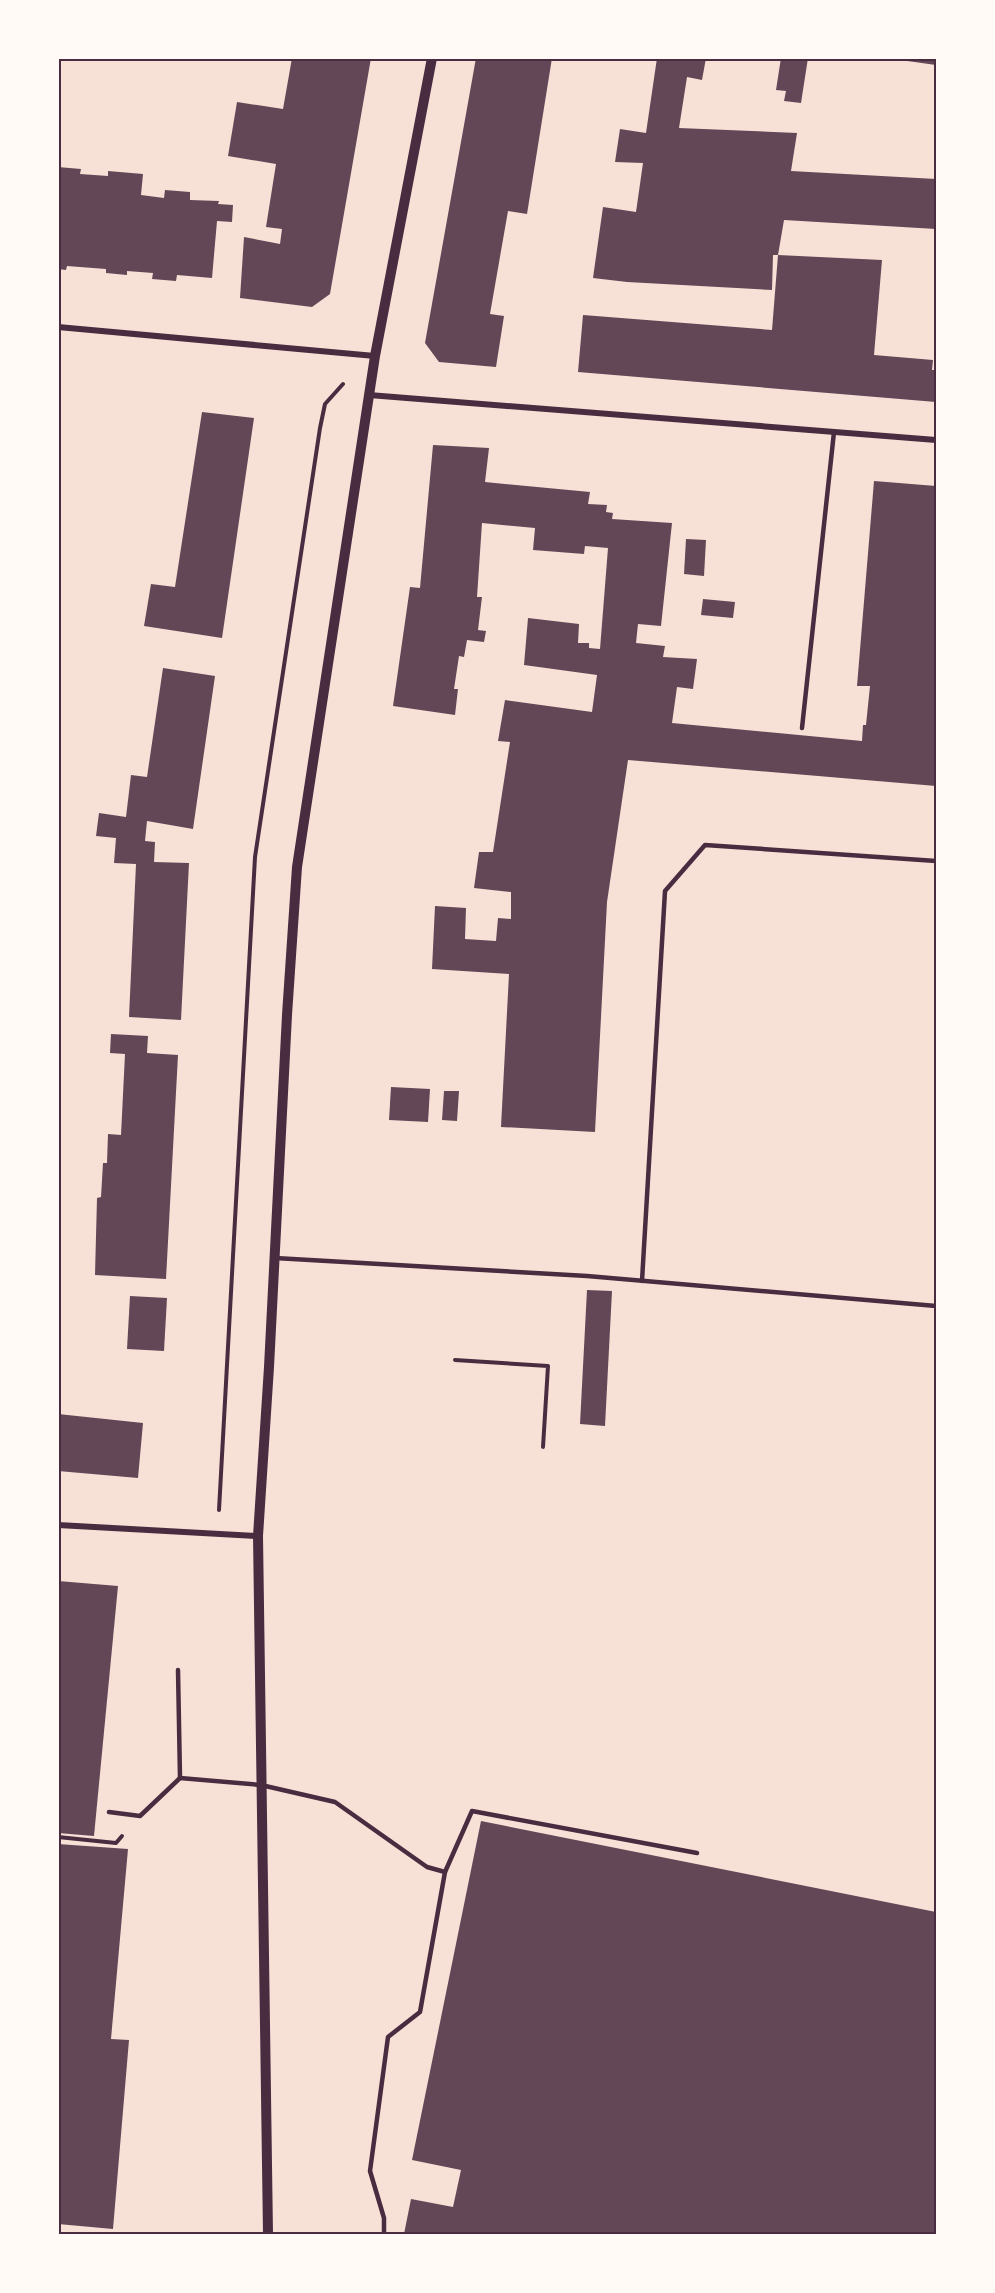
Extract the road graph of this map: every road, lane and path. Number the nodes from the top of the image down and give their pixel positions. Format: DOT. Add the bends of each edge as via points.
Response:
graph roads {
  1 [pos="432,58"];
  2 [pos="58,327"];
  3 [pos="375,356"];
  4 [pos="338,389"];
  5 [pos="369,396"];
  6 [pos="834,432"];
  7 [pos="936,440"];
  8 [pos="801,728"];
  9 [pos="936,861"];
  10 [pos="274,1258"];
  11 [pos="642,1281"];
  12 [pos="936,1306"];
  13 [pos="454,1360"];
  14 [pos="543,1447"];
  15 [pos="219,1512"];
  16 [pos="58,1525"];
  17 [pos="258,1536"];
  18 [pos="178,1670"];
  19 [pos="180,1778"];
  20 [pos="261,1785"];
  21 [pos="109,1812"];
  22 [pos="697,1853"];
  23 [pos="445,1872"];
  24 [pos="58,2234"];
  25 [pos="68,2235"];
  26 [pos="268,2235"];
  27 [pos="384,2235"];
  1 -- 3 [label="street"];
  2 -- 3 [label="street"];
  3 -- 5 [label="street"];
  4 -- 15 [label="path" via="325,404 320,428 255,857"];
  5 -- 6 [label="street"];
  5 -- 10 [label="street" via="297,867"];
  6 -- 7 [label="street"];
  6 -- 8 [label="lane"];
  9 -- 11 [label="lane" via="705,845 665,891"];
  10 -- 11 [label="lane"];
  10 -- 17 [label="street"];
  11 -- 12 [label="lane"];
  13 -- 14 [label="path" via="548,1366"];
  16 -- 17 [label="street"];
  17 -- 20 [label="street"];
  18 -- 19 [label="lane"];
  19 -- 20 [label="lane"];
  19 -- 21 [label="lane" via="140,1816"];
  20 -- 23 [label="lane" via="335,1802 428,1867"];
  20 -- 26 [label="street"];
  22 -- 23 [label="lane" via="472,1812"];
  23 -- 27 [label="lane" via="420,2012 388,2037 370,2171 384,2218"];
  24 -- 25 [label="path"];
}
